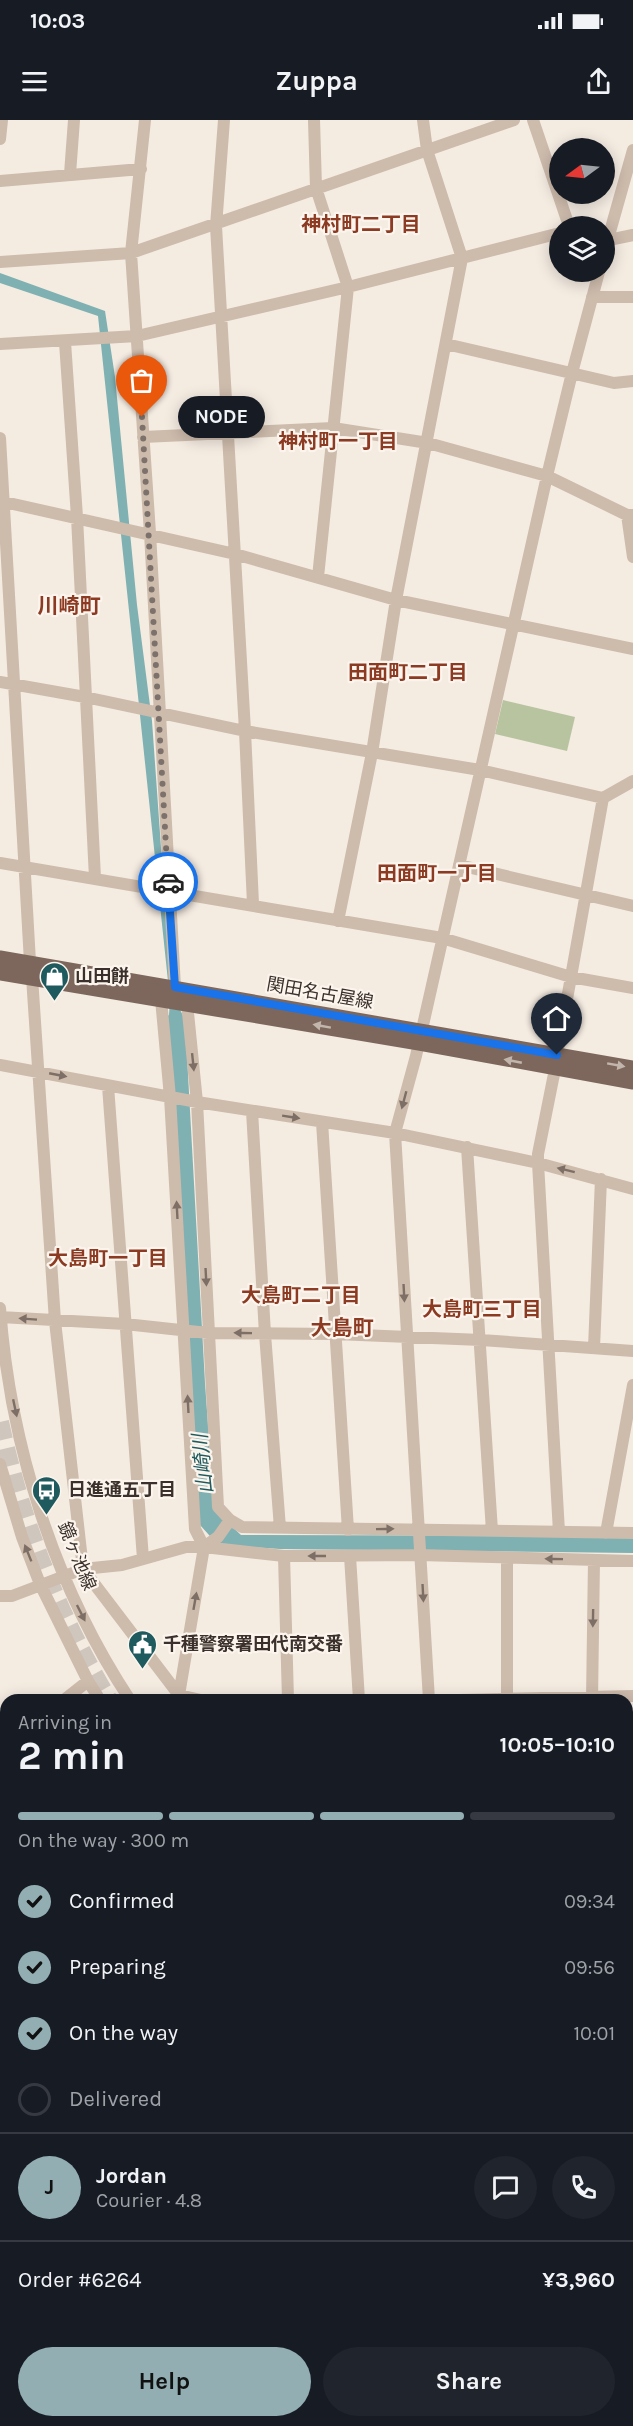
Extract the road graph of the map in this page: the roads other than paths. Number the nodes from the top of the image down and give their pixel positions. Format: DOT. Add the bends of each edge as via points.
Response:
graph roads {
  1 [pos="2,120"];
  2 [pos="74,120"];
  3 [pos="145,120"];
  4 [pos="224,120"];
  5 [pos="314,120"];
  6 [pos="423,120"];
  7 [pos="514,120"];
  8 [pos="532,120"];
  9 [pos="0,139"];
  10 [pos="427,150"];
  11 [pos="633,150"];
  12 [pos="141,169"];
  13 [pos="70,174"];
  14 [pos="0,181"];
  15 [pos="316,188"];
  16 [pos="566,216"];
  17 [pos="614,216"];
  18 [pos="216,226"];
  19 [pos="633,235"];
  20 [pos="549,236"];
  21 [pos="615,242"];
  22 [pos="131,253"];
  23 [pos="462,258"];
  24 [pos="0,262"];
  25 [pos="596,282"];
  26 [pos="348,287"];
  27 [pos="592,297"];
  28 [pos="633,297"];
  29 [pos="220,316"];
  30 [pos="137,336"];
  31 [pos="64,342"];
  32 [pos="446,344"];
  33 [pos="0,345"];
  34 [pos="572,372"];
  35 [pos="633,381"];
  36 [pos="333,428"];
  37 [pos="227,432"];
  38 [pos="143,437"];
  39 [pos="0,438"];
  40 [pos="428,443"];
  41 [pos="547,476"];
  42 [pos="2,501"];
  43 [pos="630,515"];
  44 [pos="77,518"];
  45 [pos="150,533"];
  46 [pos="235,554"];
  47 [pos="633,558"];
  48 [pos="318,577"];
  49 [pos="396,600"];
  50 [pos="513,623"];
  51 [pos="633,649"];
  52 [pos="0,682"];
  53 [pos="13,685"];
  54 [pos="85,697"];
  55 [pos="158,713"];
  56 [pos="245,731"];
  57 [pos="372,753"];
  58 [pos="480,770"];
  59 [pos="633,781"];
  60 [pos="603,798"];
  61 [pos="0,863"];
  62 [pos="459,865"];
  63 [pos="24,868"];
  64 [pos="95,878"];
  65 [pos="169,890"];
  66 [pos="585,895"];
  67 [pos="253,904"];
  68 [pos="633,906"];
  69 [pos="338,921"];
  70 [pos="442,938"];
  71 [pos="0,957"];
  72 [pos="31,970"];
  73 [pos="0,973"];
  74 [pos="571,977"];
  75 [pos="175,987"];
  76 [pos="633,988"];
  77 [pos="161,999"];
  78 [pos="187,1004"];
  79 [pos="420,1036"];
  80 [pos="556,1062"];
  81 [pos="0,1065"];
  82 [pos="633,1068"];
  83 [pos="36,1071"];
  84 [pos="633,1082"];
  85 [pos="108,1086"];
  86 [pos="170,1097"];
  87 [pos="197,1102"];
  88 [pos="252,1111"];
  89 [pos="322,1122"];
  90 [pos="395,1133"];
  91 [pos="467,1147"];
  92 [pos="538,1163"];
  93 [pos="601,1179"];
  94 [pos="633,1189"];
  95 [pos="0,1308"];
  96 [pos="0,1317"];
  97 [pos="55,1321"];
  98 [pos="125,1324"];
  99 [pos="184,1330"];
  100 [pos="208,1333"];
  101 [pos="265,1334"];
  102 [pos="336,1334"];
  103 [pos="407,1337"];
  104 [pos="481,1340"];
  105 [pos="549,1346"];
  106 [pos="594,1348"];
  107 [pos="633,1351"];
  108 [pos="633,1385"];
  109 [pos="0,1464"];
  110 [pos="230,1520"];
  111 [pos="280,1528"];
  112 [pos="419,1529"];
  113 [pos="348,1530"];
  114 [pos="492,1531"];
  115 [pos="559,1532"];
  116 [pos="606,1533"];
  117 [pos="633,1533"];
  118 [pos="204,1547"];
  119 [pos="420,1555"];
  120 [pos="284,1556"];
  121 [pos="350,1556"];
  122 [pos="507,1558"];
  123 [pos="143,1559"];
  124 [pos="594,1560"];
  125 [pos="633,1561"];
  126 [pos="83,1569"];
  127 [pos="64,1575"];
  128 [pos="40,1584"];
  129 [pos="0,1596"];
  130 [pos="88,1681"];
  131 [pos="72,1694"];
  132 [pos="96,1694"];
  133 [pos="126,1694"];
  134 [pos="176,1694"];
  135 [pos="179,1694"];
  136 [pos="288,1694"];
  137 [pos="359,1694"];
  138 [pos="429,1694"];
  139 [pos="507,1694"];
  140 [pos="592,1694"];
  1 -- 9 [label="street"];
  2 -- 13 [label="street"];
  3 -- 12 [label="street"];
  4 -- 18 [label="street"];
  5 -- 15 [label="street"];
  6 -- 10 [label="street"];
  7 -- 10 [label="street"];
  8 -- 16 [label="street"];
  10 -- 15 [label="street"];
  10 -- 23 [label="street"];
  11 -- 17 [label="street"];
  12 -- 13 [label="street"];
  12 -- 22 [label="street"];
  13 -- 14 [label="street"];
  15 -- 18 [label="street"];
  15 -- 26 [label="street"];
  18 -- 22 [label="street"];
  18 -- 29 [label="street"];
  19 -- 21 [label="street"];
  20 -- 23 [label="street"];
  22 -- 24 [label="street"];
  22 -- 30 [label="street"];
  23 -- 26 [label="street"];
  23 -- 32 [label="street"];
  25 -- 27 [label="street"];
  26 -- 29 [label="street"];
  26 -- 36 [label="street"];
  27 -- 28 [label="street"];
  27 -- 34 [label="street"];
  29 -- 30 [label="street"];
  29 -- 37 [label="street"];
  30 -- 31 [label="street"];
  30 -- 38 [label="street"];
  31 -- 33 [label="street"];
  31 -- 44 [label="street"];
  32 -- 34 [label="street"];
  32 -- 40 [label="street"];
  34 -- 35 [label="street" via="614,383"];
  34 -- 41 [label="street"];
  36 -- 37 [label="street"];
  36 -- 40 [label="street"];
  36 -- 48 [label="street"];
  37 -- 38 [label="street"];
  37 -- 46 [label="street"];
  38 -- 45 [label="street"];
  39 -- 42 [label="street"];
  40 -- 41 [label="street"];
  40 -- 49 [label="street"];
  41 -- 43 [label="street"];
  41 -- 50 [label="street"];
  42 -- 44 [label="street"];
  42 -- 53 [label="street"];
  43 -- 47 [label="street"];
  44 -- 45 [label="street"];
  44 -- 54 [label="street"];
  45 -- 46 [label="street"];
  45 -- 55 [label="street"];
  46 -- 48 [label="street"];
  46 -- 56 [label="street"];
  48 -- 49 [label="street"];
  49 -- 50 [label="street"];
  49 -- 57 [label="street"];
  50 -- 51 [label="street"];
  50 -- 58 [label="street"];
  52 -- 53 [label="street"];
  53 -- 54 [label="street"];
  53 -- 63 [label="street"];
  54 -- 55 [label="street"];
  54 -- 64 [label="street"];
  55 -- 56 [label="street"];
  55 -- 65 [label="street"];
  56 -- 57 [label="street"];
  56 -- 67 [label="street"];
  57 -- 58 [label="street"];
  57 -- 69 [label="street"];
  58 -- 60 [label="street"];
  58 -- 62 [label="street"];
  59 -- 60 [label="street"];
  60 -- 66 [label="street"];
  61 -- 63 [label="street"];
  62 -- 66 [label="street"];
  62 -- 70 [label="street"];
  63 -- 64 [label="street"];
  63 -- 72 [label="street"];
  64 -- 65 [label="street"];
  65 -- 67 [label="street"];
  65 -- 75 [label="street"];
  66 -- 68 [label="street"];
  66 -- 74 [label="street"];
  67 -- 69 [label="street"];
  69 -- 70 [label="street"];
  70 -- 74 [label="street"];
  70 -- 79 [label="street"];
  71 -- 72 [label="main road, 関田名古屋線"];
  72 -- 73 [label="main road, 関田名古屋線"];
  72 -- 75 [label="main road, 関田名古屋線"];
  72 -- 77 [label="main road, 関田名古屋線"];
  72 -- 83 [label="street"];
  74 -- 76 [label="street"];
  74 -- 80 [label="street"];
  75 -- 79 [label="main road, 関田名古屋線"];
  77 -- 78 [label="main road, 関田名古屋線"];
  77 -- 86 [label="street"];
  79 -- 78 [label="main road, 関田名古屋線, one-way"];
  78 -- 87 [label="street, one-way"];
  79 -- 80 [label="main road, 関田名古屋線"];
  79 -- 90 [label="street, one-way"];
  80 -- 82 [label="main road, 関田名古屋線, one-way"];
  80 -- 84 [label="main road, 関田名古屋線"];
  80 -- 92 [label="street"];
  81 -- 83 [label="street"];
  83 -- 85 [label="street, one-way"];
  83 -- 97 [label="street"];
  85 -- 86 [label="street"];
  85 -- 98 [label="street"];
  86 -- 87 [label="street"];
  99 -- 86 [label="street, one-way"];
  87 -- 88 [label="street"];
  87 -- 100 [label="street, one-way"];
  88 -- 89 [label="street, one-way"];
  88 -- 101 [label="street"];
  89 -- 90 [label="street"];
  89 -- 102 [label="street"];
  90 -- 91 [label="street"];
  90 -- 103 [label="street, one-way"];
  91 -- 92 [label="street"];
  91 -- 104 [label="street"];
  93 -- 92 [label="street, one-way"];
  92 -- 105 [label="street"];
  93 -- 94 [label="street"];
  93 -- 106 [label="street"];
  95 -- 96 [label="street, 鏡ヶ池線"];
  97 -- 96 [label="street, one-way"];
  96 -- 127 [label="street, 鏡ヶ池線, one-way" via="8,1378 26,1458 49,1539"];
  97 -- 98 [label="street"];
  97 -- 126 [label="street"];
  98 -- 99 [label="street"];
  98 -- 123 [label="street"];
  99 -- 100 [label="street"];
  118 -- 99 [label="street, one-way" via="195,1529"];
  101 -- 100 [label="street, one-way"];
  100 -- 110 [label="street" via="218,1507"];
  101 -- 102 [label="street"];
  101 -- 111 [label="street"];
  102 -- 103 [label="street"];
  102 -- 113 [label="street"];
  103 -- 104 [label="street"];
  103 -- 112 [label="street"];
  104 -- 105 [label="street"];
  104 -- 114 [label="street"];
  105 -- 106 [label="street"];
  105 -- 115 [label="street"];
  106 -- 107 [label="street"];
  108 -- 116 [label="street"];
  128 -- 109 [label="street, one-way"];
  110 -- 111 [label="street" via="243,1527"];
  110 -- 118 [label="street" via="218,1537"];
  111 -- 113 [label="street"];
  113 -- 112 [label="street, one-way"];
  112 -- 114 [label="street"];
  112 -- 119 [label="street"];
  114 -- 115 [label="street"];
  115 -- 116 [label="street"];
  116 -- 117 [label="street"];
  118 -- 120 [label="street"];
  118 -- 123 [label="street" via="186,1547"];
  135 -- 118 [label="street, one-way"];
  119 -- 121 [label="street"];
  119 -- 122 [label="street"];
  119 -- 138 [label="street, one-way"];
  121 -- 120 [label="street, one-way"];
  120 -- 136 [label="street"];
  121 -- 137 [label="street"];
  124 -- 122 [label="street, one-way"];
  122 -- 139 [label="street"];
  123 -- 126 [label="street"];
  124 -- 125 [label="street"];
  124 -- 140 [label="street, one-way"];
  126 -- 127 [label="street"];
  126 -- 134 [label="street"];
  127 -- 128 [label="street"];
  127 -- 133 [label="street, 鏡ヶ池線, one-way"];
  128 -- 129 [label="street" via="12,1596"];
  128 -- 130 [label="street"];
  130 -- 131 [label="street"];
  130 -- 132 [label="street"];
}
